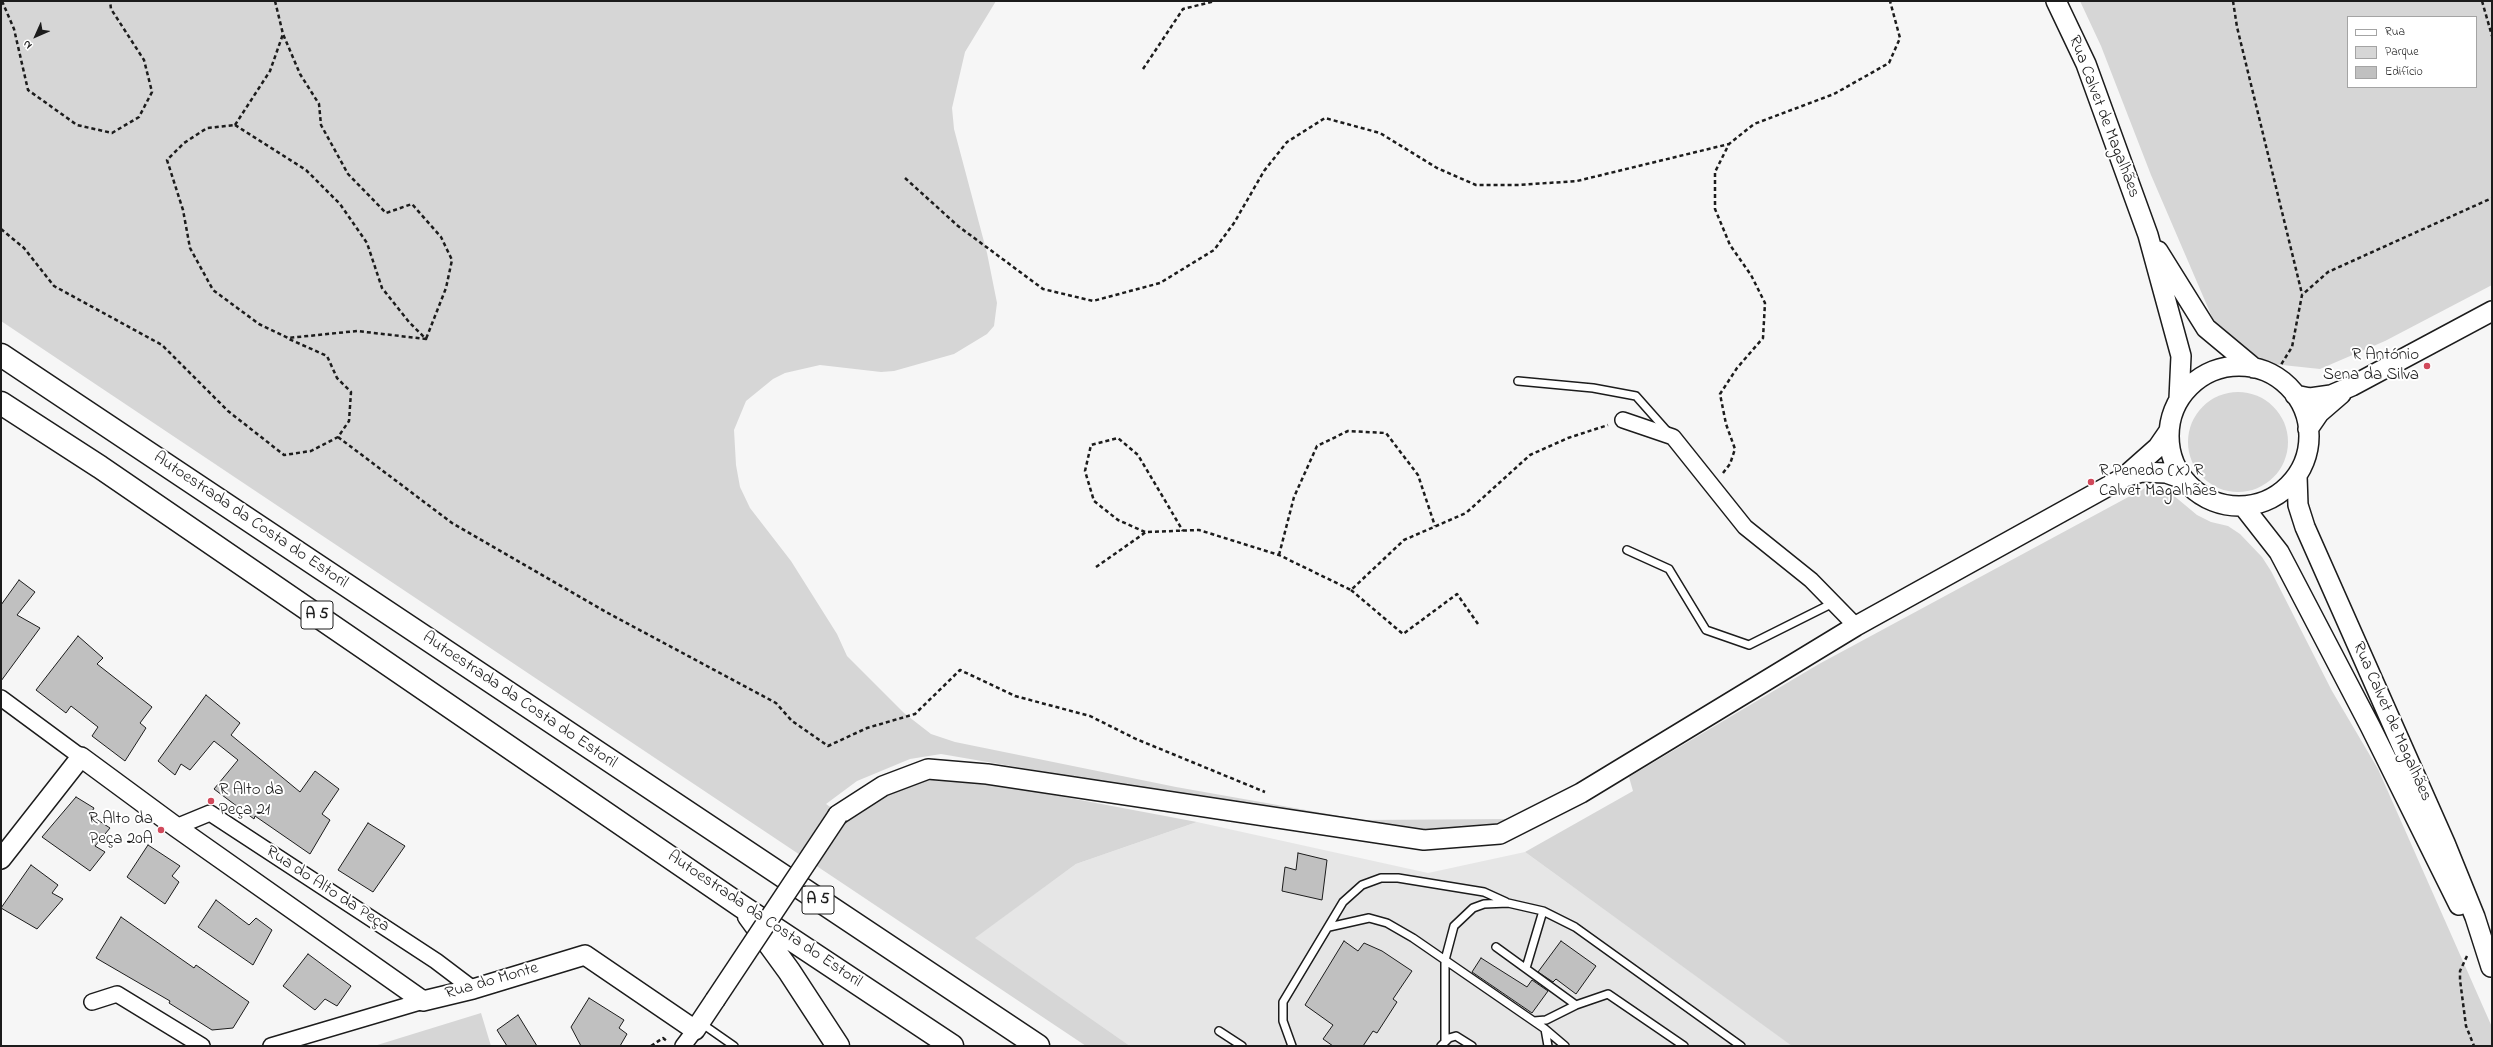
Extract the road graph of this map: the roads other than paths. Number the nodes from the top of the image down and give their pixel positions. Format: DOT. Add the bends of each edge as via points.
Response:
graph roads {
  1 [pos="2056,1"];
  2 [pos="2148,235"];
  3 [pos="2492,311"];
  4 [pos="1,356"];
  5 [pos="2254,368"];
  6 [pos="1518,381"];
  7 [pos="2352,386"];
  8 [pos="2295,395"];
  9 [pos="2179,399"];
  10 [pos="1,403"];
  11 [pos="1623,420"];
  12 [pos="2308,429"];
  13 [pos="2169,431"];
  14 [pos="1673,437"];
  15 [pos="2296,476"];
  16 [pos="2123,478"];
  17 [pos="2184,480"];
  18 [pos="2243,506"];
  19 [pos="1627,550"];
  20 [pos="1833,603"];
  21 [pos="1856,626"];
  22 [pos="1,698"];
  23 [pos="81,757"];
  24 [pos="176,827"];
  25 [pos="1,859"];
  26 [pos="1508,903"];
  27 [pos="741,906"];
  28 [pos="1543,911"];
  29 [pos="1329,927"];
  30 [pos="1496,947"];
  31 [pos="1445,960"];
  32 [pos="1526,968"];
  33 [pos="2492,968"];
  34 [pos="474,988"];
  35 [pos="423,1001"];
  36 [pos="92,1002"];
  37 [pos="1576,1005"];
  38 [pos="1534,1021"];
  39 [pos="698,1026"];
  40 [pos="1545,1029"];
  41 [pos="1219,1031"];
  42 [pos="1443,1043"];
  43 [pos="202,1046"];
  44 [pos="271,1046"];
  45 [pos="683,1046"];
  46 [pos="734,1046"];
  47 [pos="838,1046"];
  48 [pos="952,1046"];
  49 [pos="1038,1046"];
  50 [pos="1242,1046"];
  51 [pos="1292,1046"];
  52 [pos="1472,1046"];
  53 [pos="1548,1046"];
  54 [pos="1565,1046"];
  55 [pos="1684,1046"];
  56 [pos="1741,1046"];
  1 -- 2 [label="street, Rua Calvet de Magalhães" via="2086,64"];
  2 -- 5 [label="street, Rua Calvet de Magalhães" via="2206,328"];
  2 -- 9 [label="street, Rua Calvet de Magalhães" via="2181,356"];
  3 -- 7 [label="street"];
  4 -- 49 [label="highway, Autoestrada da Costa do Estoril / A 5"];
  5 -- 8 [label="street" via="2274,376"];
  5 -- 9 [label="street" via="2233,366 2212,372 2193,383"];
  6 -- 14 [label="lane" via="1593,388 1636,396"];
  7 -- 8 [label="street" via="2331,395 2310,398"];
  7 -- 12 [label="street" via="2331,401"];
  8 -- 12 [label="street" via="2304,411"];
  9 -- 13 [label="street" via="2172,414"];
  10 -- 27 [label="highway, Autoestrada da Costa do Estoril / A 5" via="100,467"];
  11 -- 14 [label="street"];
  12 -- 15 [label="street" via="2308,446"];
  13 -- 16 [label="street" via="2158,447"];
  13 -- 17 [label="street" via="2170,448"];
  14 -- 20 [label="street" via="1745,527 1811,580"];
  15 -- 18 [label="street" via="2282,491 2264,502"];
  15 -- 33 [label="street, Rua Calvet de Magalhães" via="2298,505 2307,534 2445,843 2476,917"];
  16 -- 17 [label="street" via="2142,472 2166,473"];
  16 -- 21 [label="street"];
  17 -- 18 [label="street" via="2196,492 2210,500 2226,505"];
  18 -- 33 [label="street, Rua Calvet de Magalhães" via="2289,570"];
  19 -- 20 [label="lane" via="1669,569 1706,630 1749,645"];
  20 -- 21 [label="street"];
  21 -- 39 [label="street, bridge" via="1581,793 1500,834 1424,840 987,774 928,769 883,786 838,815"];
  22 -- 23 [label="street, Rua do Alto da Peça"];
  23 -- 24 [label="street, Rua do Alto da Peça"];
  23 -- 25 [label="street"];
  24 -- 34 [label="street, Rua do Alto da Peça" via="210,813"];
  24 -- 35 [label="street, Rua do Alto da Peça"];
  26 -- 28 [label="lane"];
  26 -- 29 [label="lane" via="1484,892 1398,878 1381,878 1368,882 1352,892 1343,902"];
  26 -- 31 [label="lane" via="1484,904 1465,913 1450,933"];
  27 -- 47 [label="highway" via="789,971"];
  27 -- 48 [label="highway, Autoestrada da Costa do Estoril / A 5"];
  28 -- 32 [label="lane"];
  28 -- 56 [label="lane" via="1575,927"];
  29 -- 31 [label="lane" via="1369,918 1377,920 1397,928"];
  29 -- 51 [label="lane" via="1283,1002 1283,1021"];
  30 -- 32 [label="lane"];
  31 -- 38 [label="lane"];
  31 -- 42 [label="lane"];
  32 -- 37 [label="lane"];
  34 -- 35 [label="street, Rua do Monte"];
  34 -- 39 [label="street, Rua do Monte" via="585,955"];
  35 -- 44 [label="street, Rua do Monte"];
  36 -- 43 [label="street" via="117,994"];
  37 -- 38 [label="lane" via="1546,1020"];
  37 -- 55 [label="lane" via="1608,994"];
  38 -- 40 [label="lane"];
  39 -- 45 [label="street"];
  39 -- 46 [label="lane"];
  40 -- 53 [label="lane"];
  40 -- 54 [label="lane"];
  41 -- 50 [label="lane"];
  42 -- 52 [label="lane" via="1456,1036"];
}
